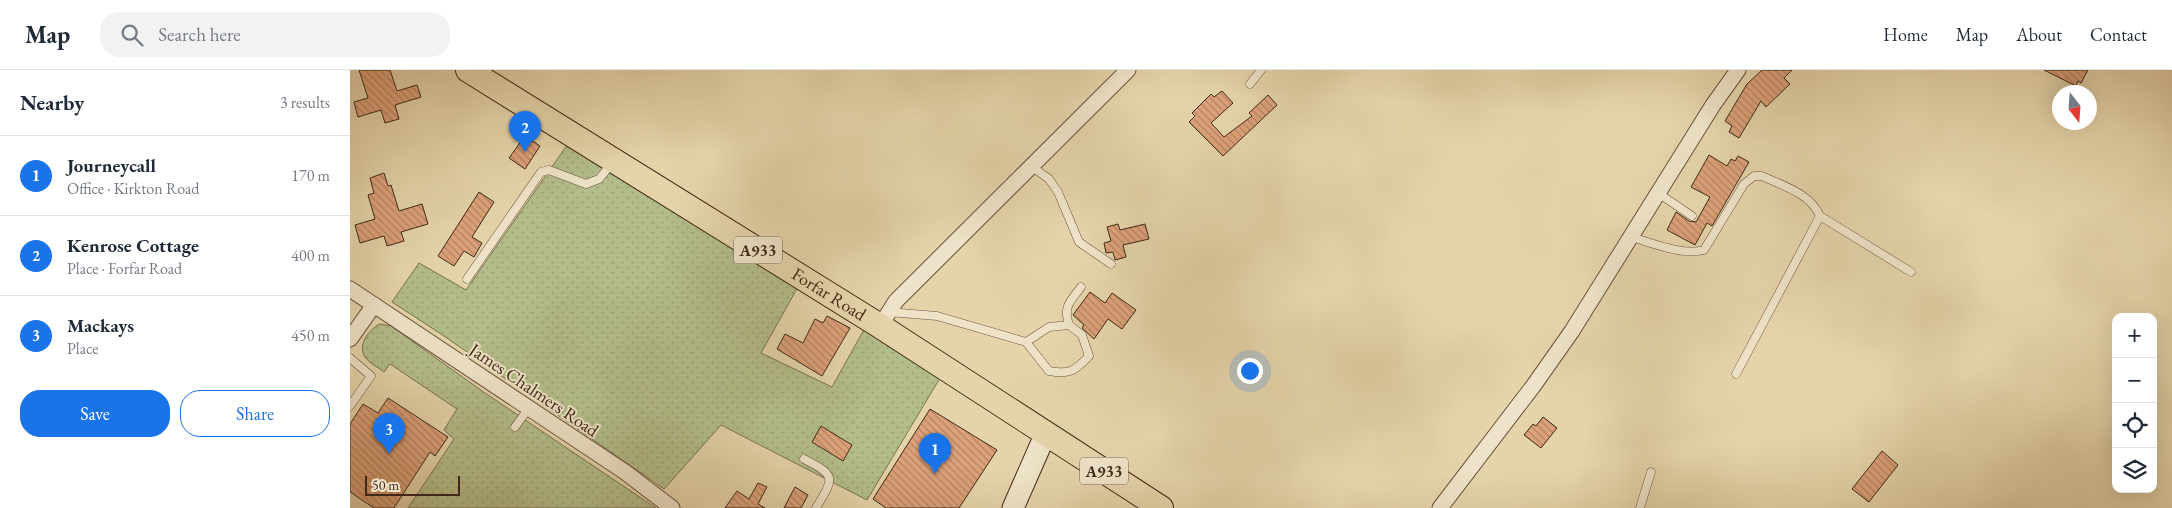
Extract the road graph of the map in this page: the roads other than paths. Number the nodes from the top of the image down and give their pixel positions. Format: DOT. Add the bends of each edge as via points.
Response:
graph roads {
  1 [pos="468,70"];
  2 [pos="1128,70"];
  3 [pos="1261,70"];
  4 [pos="1738,70"];
  5 [pos="1250,84"];
  6 [pos="614,160"];
  7 [pos="1031,166"];
  8 [pos="1658,194"];
  9 [pos="1692,216"];
  10 [pos="1820,216"];
  11 [pos="1631,237"];
  12 [pos="1111,264"];
  13 [pos="1911,272"];
  14 [pos="467,279"];
  15 [pos="1081,287"];
  16 [pos="350,289"];
  17 [pos="374,305"];
  18 [pos="885,319"];
  19 [pos="1069,325"];
  20 [pos="350,339"];
  21 [pos="1026,342"];
  22 [pos="350,358"];
  23 [pos="1736,374"];
  24 [pos="350,406"];
  25 [pos="529,408"];
  26 [pos="515,427"];
  27 [pos="1046,433"];
  28 [pos="804,459"];
  29 [pos="1651,472"];
  30 [pos="672,508"];
  31 [pos="816,508"];
  32 [pos="1014,508"];
  33 [pos="1162,508"];
  34 [pos="1440,508"];
  35 [pos="1640,508"];
  1 -- 6 [label="main road, Forfar Road / A933"];
  2 -- 7 [label="street"];
  3 -- 5 [label="lane"];
  4 -- 8 [label="street"];
  6 -- 14 [label="lane" via="599,179 586,184 549,170 541,172"];
  6 -- 18 [label="main road, Forfar Road / A933"];
  7 -- 12 [label="lane" via="1049,179 1058,192 1079,242"];
  7 -- 18 [label="street" via="896,301"];
  8 -- 9 [label="lane"];
  8 -- 11 [label="street"];
  10 -- 11 [label="lane" via="1816,206 1807,198 1762,176 1754,176 1744,184 1704,250 1684,250"];
  10 -- 13 [label="lane"];
  10 -- 23 [label="lane"];
  11 -- 34 [label="street" via="1572,332"];
  15 -- 19 [label="lane" via="1068,304"];
  16 -- 17 [label="street, James Chalmers Road"];
  17 -- 20 [label="street"];
  17 -- 25 [label="street, James Chalmers Road"];
  18 -- 21 [label="lane" via="937,316"];
  18 -- 27 [label="main road, Forfar Road / A933"];
  19 -- 21 [label="lane" via="1049,327"];
  19 -- 21 [label="lane" via="1082,335 1089,356 1079,368 1064,374 1049,371"];
  22 -- 24 [label="lane" via="371,376"];
  25 -- 26 [label="lane"];
  25 -- 30 [label="street, James Chalmers Road" via="625,472"];
  27 -- 32 [label="street"];
  27 -- 33 [label="main road, Forfar Road / A933"];
  28 -- 31 [label="lane" via="821,468 829,477 830,482"];
  29 -- 35 [label="lane"];
}
